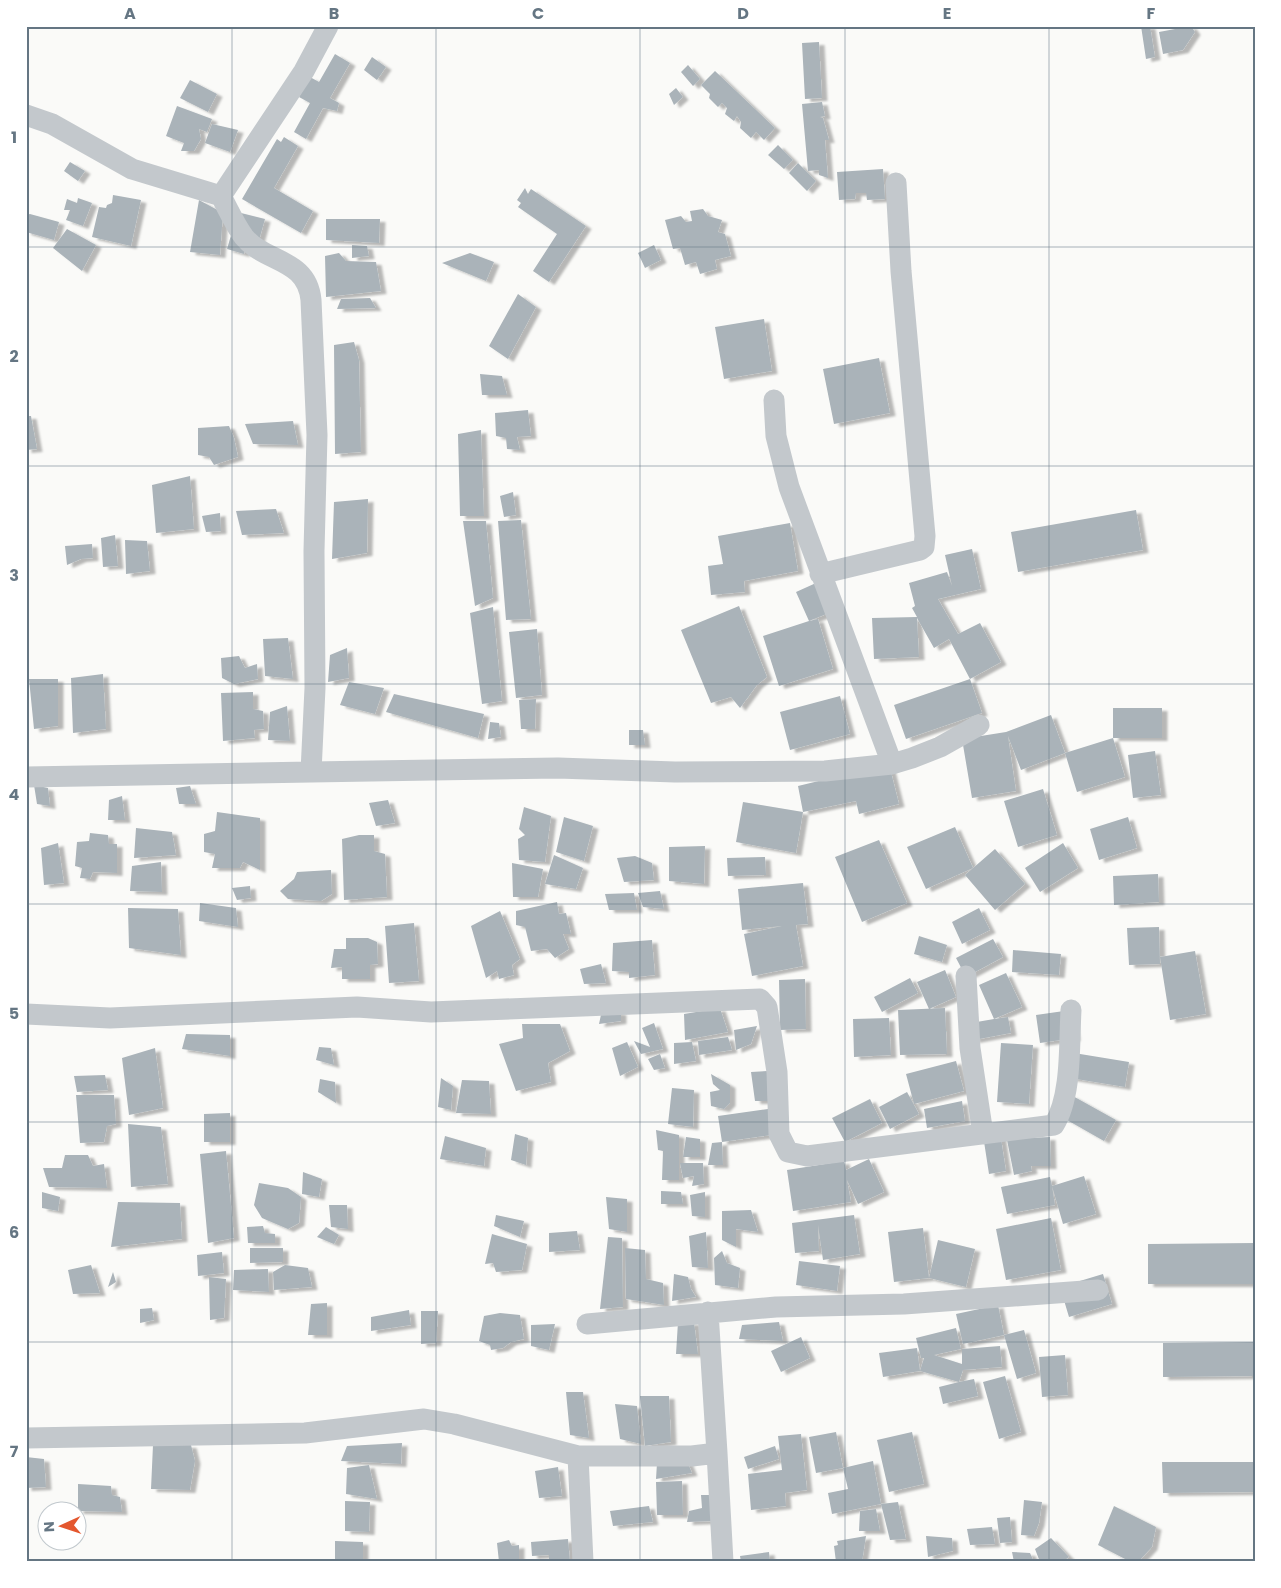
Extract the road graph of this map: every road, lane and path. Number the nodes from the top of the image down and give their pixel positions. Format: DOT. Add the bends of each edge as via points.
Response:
graph roads {
  1 [pos="328,26"];
  2 [pos="26,114"];
  3 [pos="896,183"];
  4 [pos="221,196"];
  5 [pos="774,400"];
  6 [pos="820,574"];
  7 [pos="979,725"];
  8 [pos="892,764"];
  9 [pos="311,772"];
  10 [pos="26,777"];
  11 [pos="966,976"];
  12 [pos="1071,1010"];
  13 [pos="26,1014"];
  14 [pos="983,1134"];
  15 [pos="1098,1290"];
  16 [pos="708,1312"];
  17 [pos="587,1324"];
  18 [pos="26,1438"];
  19 [pos="717,1453"];
  20 [pos="578,1456"];
  21 [pos="583,1562"];
  22 [pos="723,1562"];
  1 -- 4 [label="street" via="304,71"];
  2 -- 4 [label="street" via="52,124 132,169"];
  3 -- 6 [label="street" via="924,547 906,555"];
  4 -- 9 [label="street" via="244,237 256,248 286,262 302,276 310,291 317,434 315,688"];
  5 -- 6 [label="street" via="781,461"];
  6 -- 8 [label="street"];
  7 -- 8 [label="street" via="940,747"];
  8 -- 9 [label="street" via="825,771 675,772 558,768"];
  9 -- 10 [label="street"];
  11 -- 14 [label="street" via="970,1048"];
  12 -- 14 [label="street" via="1065,1097 1054,1125"];
  13 -- 14 [label="street" via="110,1018 357,1007 431,1012 756,999 767,1007 777,1072 779,1134 788,1152 807,1156"];
  15 -- 16 [label="street" via="904,1304"];
  16 -- 17 [label="street"];
  16 -- 19 [label="street"];
  18 -- 20 [label="street" via="304,1433 424,1419"];
  19 -- 20 [label="street"];
  19 -- 22 [label="street"];
  20 -- 21 [label="street"];
}
